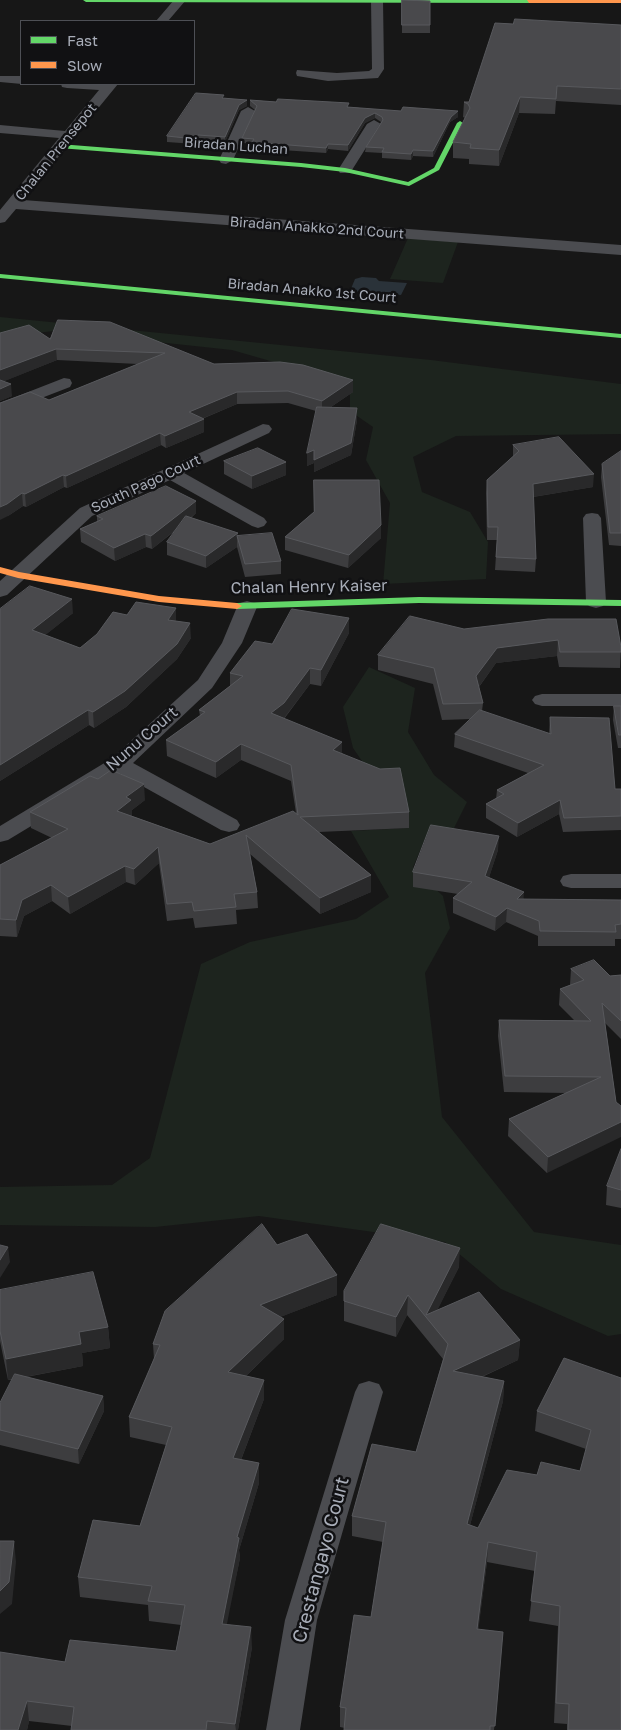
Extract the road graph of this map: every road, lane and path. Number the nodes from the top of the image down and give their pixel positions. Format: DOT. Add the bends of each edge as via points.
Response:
graph roads {
  1 [pos="86,0"];
  2 [pos="180,0"];
  3 [pos="377,0"];
  4 [pos="621,1"];
  5 [pos="163,20"];
  6 [pos="302,72"];
  7 [pos="2,79"];
  8 [pos="20,80"];
  9 [pos="110,85"];
  10 [pos="248,111"];
  11 [pos="374,124"];
  12 [pos="460,124"];
  13 [pos="0,129"];
  14 [pos="69,135"];
  15 [pos="59,146"];
  16 [pos="226,160"];
  17 [pos="345,170"];
  18 [pos="0,192"];
  19 [pos="18,199"];
  20 [pos="0,220"];
  21 [pos="621,250"];
  22 [pos="0,276"];
  23 [pos="621,336"];
  24 [pos="64,383"];
  25 [pos="0,409"];
  26 [pos="263,429"];
  27 [pos="171,473"];
  28 [pos="592,518"];
  29 [pos="258,522"];
  30 [pos="9,573"];
  31 [pos="0,591"];
  32 [pos="596,602"];
  33 [pos="621,603"];
  34 [pos="248,607"];
  35 [pos="542,700"];
  36 [pos="621,700"];
  37 [pos="119,764"];
  38 [pos="229,825"];
  39 [pos="0,835"];
  40 [pos="621,880"];
  41 [pos="572,881"];
  42 [pos="368,1392"];
  43 [pos="283,1730"];
  1 -- 2 [label="street"];
  2 -- 3 [label="street"];
  2 -- 5 [label="street"];
  3 -- 4 [label="street"];
  3 -- 6 [label="street" via="378,69 373,75 320,77"];
  7 -- 8 [label="street"];
  9 -- 14 [label="street, Chalan Prensepot"];
  10 -- 16 [label="street"];
  11 -- 17 [label="street"];
  12 -- 17 [label="street, Biradan Luchan" via="437,169 409,184"];
  13 -- 14 [label="street"];
  14 -- 15 [label="street, Chalan Prensepot"];
  15 -- 16 [label="street, Biradan Luchan"];
  15 -- 19 [label="street, Chalan Prensepot"];
  16 -- 17 [label="street, Biradan Luchan"];
  18 -- 19 [label="street, Biradan Anakko 2nd Court"];
  19 -- 20 [label="street, Chalan Prensepot"];
  19 -- 21 [label="street, Biradan Anakko 2nd Court"];
  22 -- 23 [label="street, Biradan Anakko 1st Court"];
  24 -- 25 [label="street"];
  26 -- 27 [label="street, South Pago Court"];
  27 -- 29 [label="street"];
  27 -- 30 [label="street, South Pago Court" via="86,512"];
  28 -- 32 [label="street"];
  30 -- 31 [label="street, South Pago Court"];
  30 -- 34 [label="street, Chalan Henry Kaiser" via="159,599"];
  32 -- 33 [label="street, Chalan Henry Kaiser"];
  32 -- 34 [label="street, Chalan Henry Kaiser" via="419,600"];
  34 -- 37 [label="street, Nunu Court" via="232,643 205,684"];
  35 -- 36 [label="street"];
  37 -- 38 [label="street"];
  37 -- 39 [label="street, Nunu Court"];
  40 -- 41 [label="street"];
  42 -- 43 [label="street, Crestangayo Court" via="301,1620"];
}
